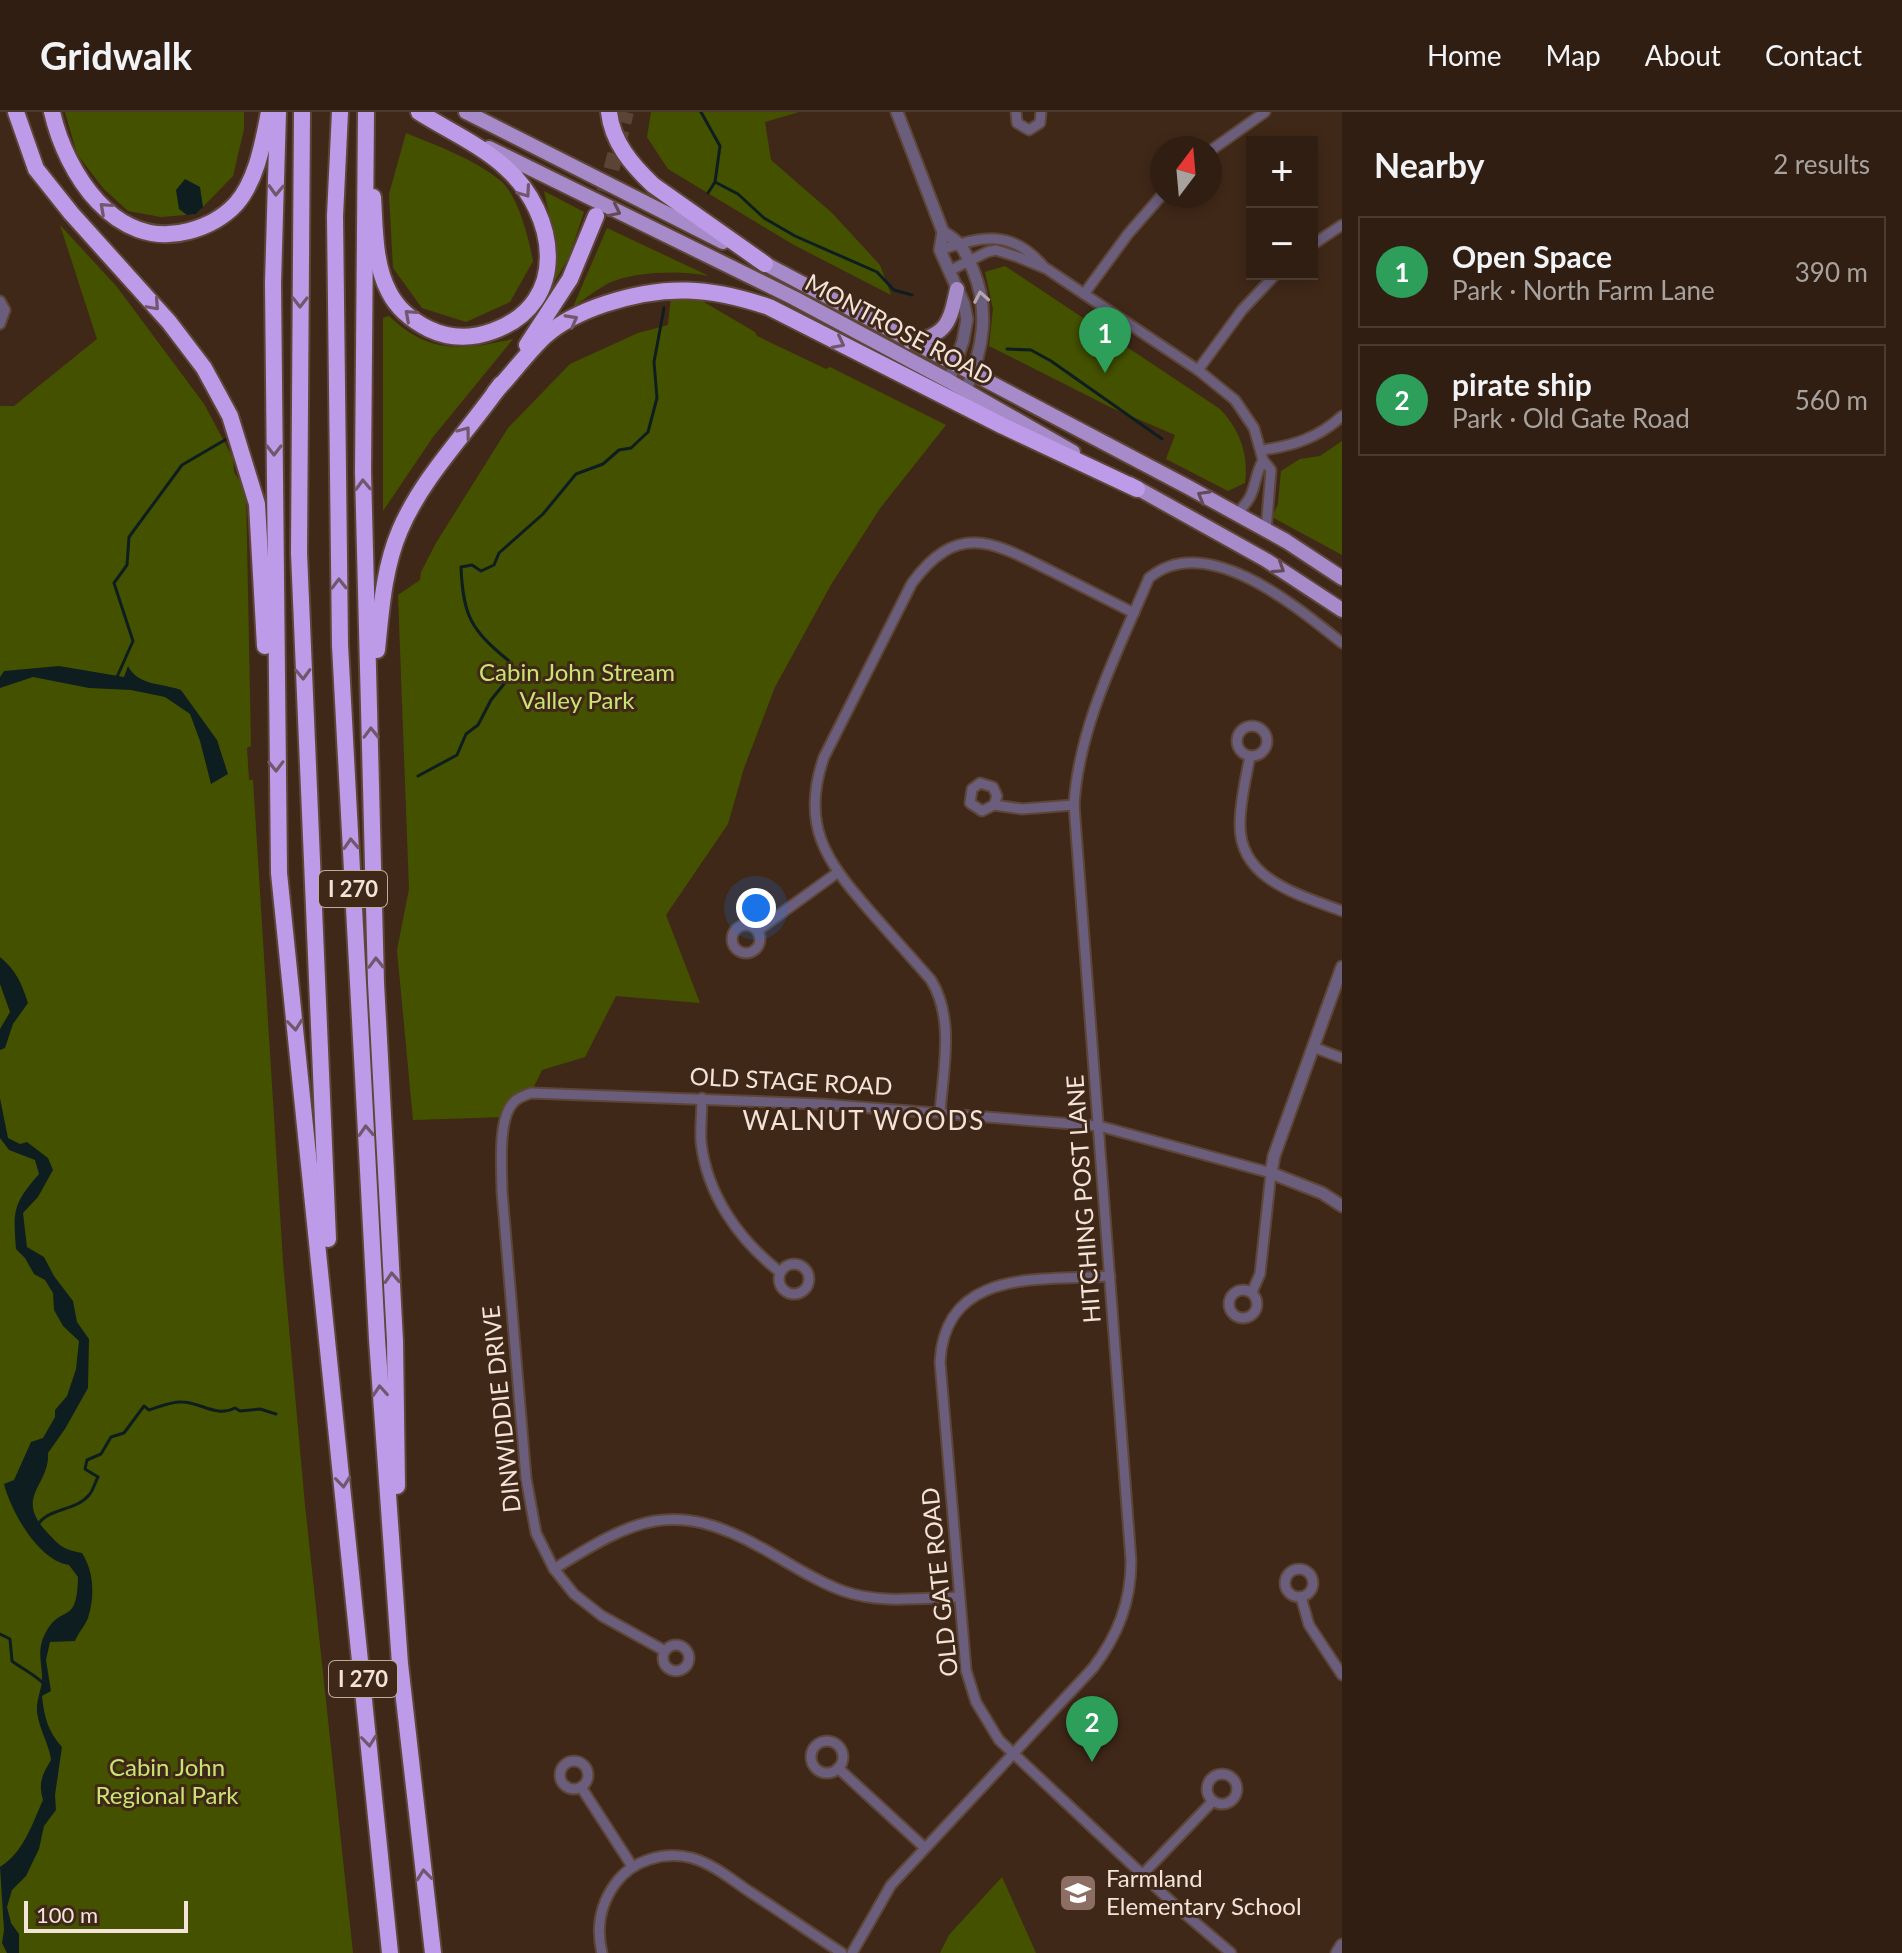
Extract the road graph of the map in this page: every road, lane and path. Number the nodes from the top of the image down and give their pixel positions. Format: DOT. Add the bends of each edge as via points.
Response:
graph roads {
  1 [pos="16,112"];
  2 [pos="52,112"];
  3 [pos="269,112"];
  4 [pos="278,112"];
  5 [pos="302,112"];
  6 [pos="340,112"];
  7 [pos="420,112"];
  8 [pos="466,112"];
  9 [pos="609,112"];
  10 [pos="897,112"];
  11 [pos="1016,112"];
  12 [pos="1041,112"];
  13 [pos="1265,112"];
  14 [pos="366,115"];
  15 [pos="1222,142"];
  16 [pos="1151,208"];
  17 [pos="596,216"];
  18 [pos="1342,225"];
  19 [pos="943,232"];
  20 [pos="1318,241"];
  21 [pos="961,243"];
  22 [pos="940,250"];
  23 [pos="969,261"];
  24 [pos="765,264"];
  25 [pos="1047,269"];
  26 [pos="949,271"];
  27 [pos="1270,280"];
  28 [pos="957,289"];
  29 [pos="1084,294"];
  30 [pos="0,301"];
  31 [pos="0,324"];
  32 [pos="910,342"];
  33 [pos="955,365"];
  34 [pos="1198,370"];
  35 [pos="973,374"];
  36 [pos="949,381"];
  37 [pos="966,390"];
  38 [pos="495,392"];
  39 [pos="1342,416"];
  40 [pos="1263,455"];
  41 [pos="1137,489"];
  42 [pos="1236,514"];
  43 [pos="1266,530"];
  44 [pos="1342,578"];
  45 [pos="1342,610"];
  46 [pos="1134,613"];
  47 [pos="1342,643"];
  48 [pos="370,703"];
  49 [pos="275,711"];
  50 [pos="1250,756"];
  51 [pos="994,805"];
  52 [pos="1074,805"];
  53 [pos="837,873"];
  54 [pos="1342,911"];
  55 [pos="758,930"];
  56 [pos="1342,967"];
  57 [pos="1313,1047"];
  58 [pos="1342,1058"];
  59 [pos="702,1098"];
  60 [pos="513,1102"];
  61 [pos="940,1113"];
  62 [pos="1099,1126"];
  63 [pos="1271,1173"];
  64 [pos="1342,1206"];
  65 [pos="780,1272"];
  66 [pos="1110,1276"];
  67 [pos="1252,1292"];
  68 [pos="335,1404"];
  69 [pos="554,1569"];
  70 [pos="958,1597"];
  71 [pos="1301,1597"];
  72 [pos="665,1651"];
  73 [pos="400,1664"];
  74 [pos="1342,1675"];
  75 [pos="1013,1754"];
  76 [pos="838,1768"];
  77 [pos="581,1787"];
  78 [pos="1213,1801"];
  79 [pos="924,1847"];
  80 [pos="632,1866"];
  81 [pos="1142,1875"];
  82 [pos="1342,1945"];
  83 [pos="390,1953"];
  84 [pos="433,1953"];
  85 [pos="602,1953"];
  86 [pos="842,1953"];
  87 [pos="852,1953"];
  88 [pos="1231,1953"];
  89 [pos="1337,1953"];
  1 -- 49 [label="highway, one-way" via="36,169 169,322 204,368 230,416 257,504 266,675"];
  3 -- 2 [label="highway, one-way" via="254,170 238,202 204,227 164,235 117,219 98,203 64,153"];
  4 -- 49 [label="highway, I 270, one-way" via="273,283"];
  5 -- 68 [label="highway, I 270, one-way" via="299,553"];
  73 -- 6 [label="highway, I 270, one-way" via="340,645 335,216"];
  7 -- 14 [label="highway, one-way" via="506,168 530,198 546,232 549,252 542,288 526,311 486,334 468,338 436,332 416,322 389,292 376,245"];
  7 -- 36 [label="main road, MONTROSE ROAD, one-way"];
  8 -- 24 [label="main road, MONTROSE ROAD"];
  9 -- 24 [label="highway" via="617,139 637,170"];
  10 -- 19 [label="street"];
  11 -- 12 [label="street" via="1017,123 1029,130 1040,123"];
  13 -- 15 [label="street"];
  48 -- 14 [label="highway, I 270, one-way" via="363,472"];
  16 -- 29 [label="street"];
  17 -- 38 [label="highway" via="570,279"];
  18 -- 20 [label="street"];
  19 -- 21 [label="street"];
  19 -- 22 [label="street"];
  21 -- 22 [label="street"];
  21 -- 23 [label="street"];
  21 -- 25 [label="street" via="989,237 1010,241"];
  22 -- 26 [label="street"];
  23 -- 25 [label="street" via="996,250"];
  23 -- 26 [label="street"];
  35 -- 23 [label="street, one-way" via="984,320 983,298"];
  24 -- 32 [label="main road, MONTROSE ROAD"];
  25 -- 29 [label="street"];
  26 -- 28 [label="street"];
  27 -- 34 [label="street"];
  28 -- 32 [label="main road" via="944,329"];
  28 -- 33 [label="street" via="967,319"];
  29 -- 34 [label="street"];
  30 -- 31 [label="street" via="5,310"];
  32 -- 33 [label="main road, MONTROSE ROAD"];
  33 -- 35 [label="main road, MONTROSE ROAD"];
  33 -- 36 [label="street"];
  34 -- 40 [label="street" via="1235,400 1254,428"];
  35 -- 37 [label="street"];
  42 -- 35 [label="main road, MONTROSE ROAD, one-way"];
  36 -- 37 [label="main road, MONTROSE ROAD"];
  37 -- 41 [label="main road, MONTROSE ROAD"];
  38 -- 41 [label="highway, one-way" via="545,337 569,319 631,295 669,289 716,293 769,307"];
  48 -- 38 [label="highway, one-way" via="387,574 400,531 417,498"];
  39 -- 40 [label="street" via="1318,434"];
  40 -- 42 [label="street" via="1253,493"];
  40 -- 43 [label="street" via="1271,470"];
  41 -- 45 [label="main road, MONTROSE ROAD, one-way" via="1266,560"];
  42 -- 43 [label="main road, MONTROSE ROAD"];
  43 -- 44 [label="main road, MONTROSE ROAD"];
  46 -- 47 [label="street, HITCHING POST LANE" via="1158,570 1199,563 1232,571 1290,602"];
  46 -- 52 [label="street, HITCHING POST LANE" via="1083,742"];
  46 -- 53 [label="street" via="1000,546 968,543 929,562 912,583 818,774 817,825"];
  73 -- 48 [label="highway, I 270, one-way" via="395,1341 376,983"];
  49 -- 68 [label="highway, I 270, one-way" via="279,873"];
  50 -- 54 [label="street" via="1239,828 1255,868 1290,892"];
  51 -- 52 [label="street"];
  52 -- 62 [label="street, HITCHING POST LANE"];
  53 -- 55 [label="street"];
  53 -- 61 [label="street" via="936,989 945,1024"];
  56 -- 57 [label="street"];
  57 -- 58 [label="street"];
  57 -- 63 [label="street"];
  59 -- 60 [label="street, OLD STAGE ROAD" via="531,1093"];
  59 -- 61 [label="street, OLD STAGE ROAD"];
  59 -- 65 [label="street" via="701,1140 721,1206"];
  60 -- 69 [label="street, DINWIDDIE DRIVE" via="505,1117 502,1192 526,1478 536,1533"];
  61 -- 62 [label="street, OLD STAGE ROAD"];
  62 -- 63 [label="street, OLD STAGE ROAD"];
  62 -- 66 [label="street, HITCHING POST LANE"];
  63 -- 64 [label="street, OLD STAGE ROAD"];
  63 -- 67 [label="street" via="1260,1274"];
  66 -- 70 [label="street, OLD GATE ROAD" via="997,1284 967,1300 951,1319 940,1362"];
  66 -- 75 [label="street, HITCHING POST LANE" via="1131,1561 1127,1603 1110,1646"];
  68 -- 83 [label="highway, I 270, one-way"];
  69 -- 70 [label="street" via="614,1532 686,1520 741,1536 825,1583 861,1596"];
  69 -- 72 [label="street, DINWIDDIE DRIVE" via="587,1605"];
  70 -- 75 [label="street, OLD GATE ROAD" via="972,1692"];
  71 -- 74 [label="street" via="1309,1625"];
  84 -- 73 [label="highway, I 270, one-way"];
  75 -- 79 [label="street, HITCHING POST LANE"];
  75 -- 81 [label="street, OLD GATE ROAD"];
  76 -- 79 [label="street"];
  77 -- 80 [label="street"];
  78 -- 81 [label="street"];
  79 -- 87 [label="street, HITCHING POST LANE" via="891,1885"];
  80 -- 85 [label="street" via="608,1893 600,1915"];
  80 -- 86 [label="street" via="680,1856 702,1862"];
  81 -- 88 [label="street, OLD GATE ROAD"];
  82 -- 89 [label="street"];
}
